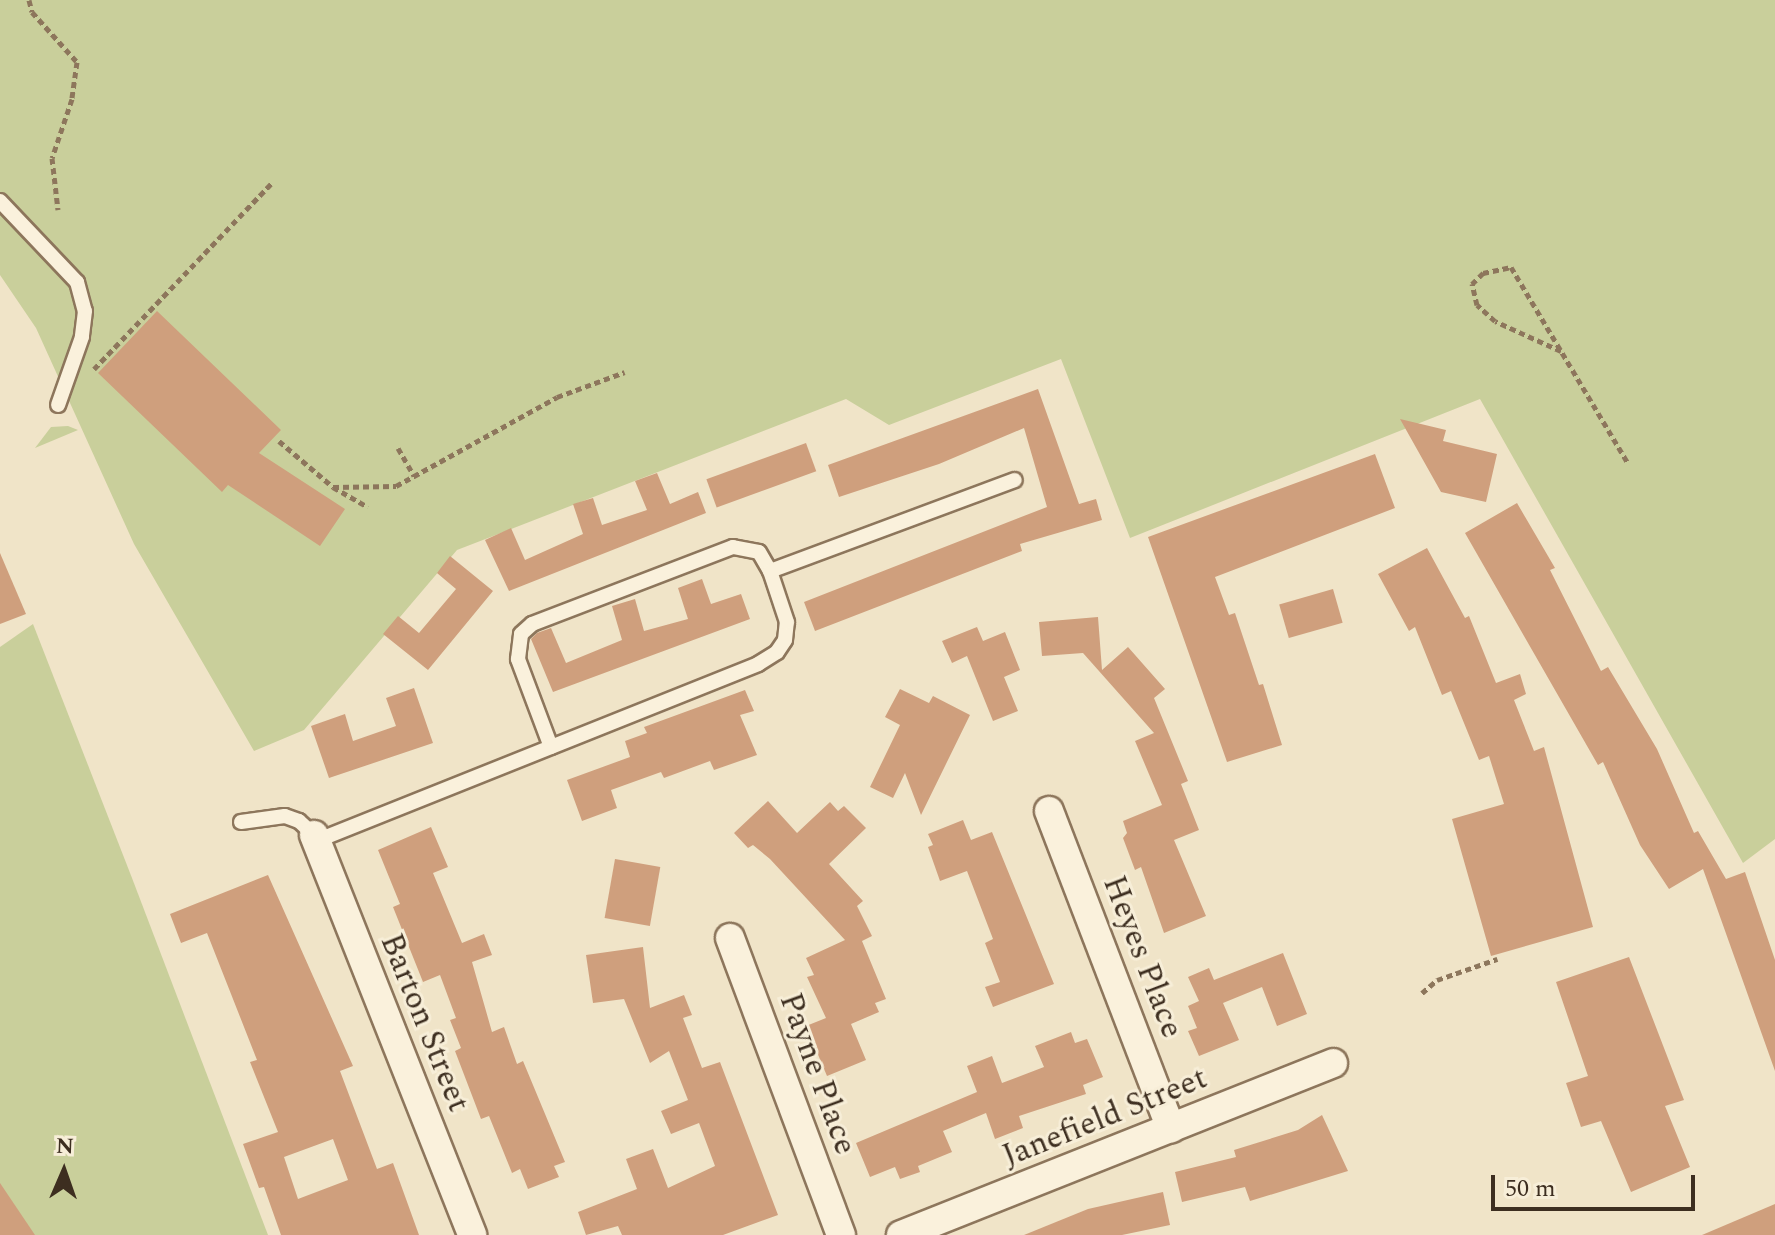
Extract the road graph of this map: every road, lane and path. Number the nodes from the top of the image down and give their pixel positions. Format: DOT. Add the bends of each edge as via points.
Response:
graph roads {
  1 [pos="29,0"];
  2 [pos="273,182"];
  3 [pos="0,201"];
  4 [pos="58,210"];
  5 [pos="1561,351"];
  6 [pos="72,370"];
  7 [pos="625,372"];
  8 [pos="58,405"];
  9 [pos="279,441"];
  10 [pos="398,448"];
  11 [pos="1628,463"];
  12 [pos="414,476"];
  13 [pos="1015,480"];
  14 [pos="333,487"];
  15 [pos="368,507"];
  16 [pos="770,571"];
  17 [pos="551,747"];
  18 [pos="1049,811"];
  19 [pos="241,822"];
  20 [pos="315,838"];
  21 [pos="730,938"];
  22 [pos="1497,959"];
  23 [pos="1422,993"];
  24 [pos="1333,1063"];
  25 [pos="1171,1128"];
  26 [pos="472,1235"];
  27 [pos="841,1235"];
  28 [pos="901,1235"];
  1 -- 4 [label="path" via="32,12 77,62 72,99 52,158"];
  2 -- 6 [label="path" via="91,371"];
  3 -- 6 [label="lane" via="77,282 85,311"];
  5 -- 5 [label="path" via="1511,267 1483,273 1472,284 1477,305 1495,321"];
  5 -- 11 [label="path"];
  6 -- 8 [label="lane"];
  7 -- 12 [label="path" via="557,397"];
  9 -- 14 [label="path"];
  10 -- 12 [label="path"];
  12 -- 14 [label="path" via="396,486 368,490"];
  13 -- 16 [label="lane"];
  14 -- 15 [label="path"];
  16 -- 17 [label="lane" via="787,622 777,652"];
  16 -- 17 [label="lane" via="759,552 733,547 532,624 521,634 518,659"];
  17 -- 20 [label="lane"];
  18 -- 25 [label="street, Heyes Place"];
  19 -- 20 [label="lane" via="285,816 299,821"];
  20 -- 26 [label="street, Barton Street"];
  21 -- 27 [label="street, Payne Place"];
  22 -- 23 [label="path" via="1437,980"];
  24 -- 25 [label="street, Janefield Street"];
  25 -- 28 [label="street, Janefield Street"];
}
